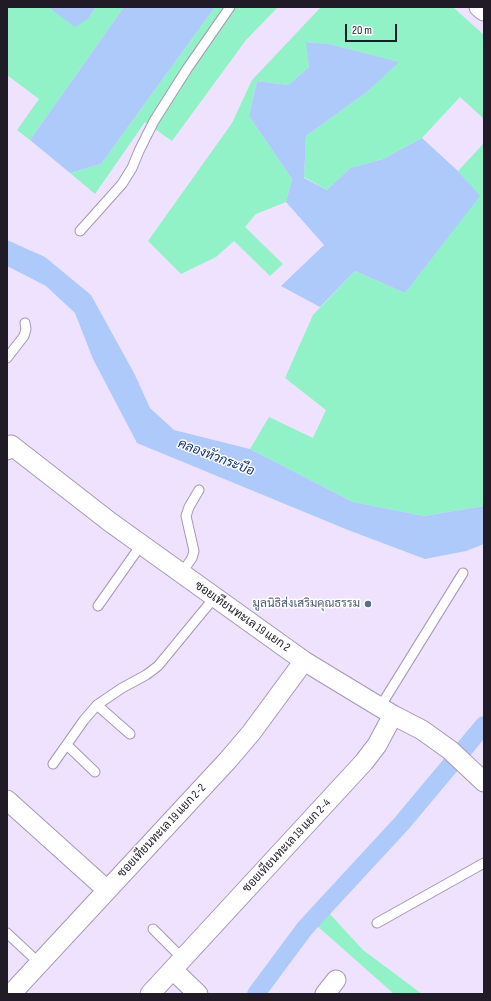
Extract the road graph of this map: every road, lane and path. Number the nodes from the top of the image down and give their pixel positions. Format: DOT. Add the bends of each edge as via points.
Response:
graph roads {
  1 [pos="230,7"];
  2 [pos="479,7"];
  3 [pos="484,11"];
  4 [pos="80,231"];
  5 [pos="25,323"];
  6 [pos="7,358"];
  7 [pos="8,445"];
  8 [pos="199,490"];
  9 [pos="141,545"];
  10 [pos="463,573"];
  11 [pos="181,574"];
  12 [pos="214,598"];
  13 [pos="98,606"];
  14 [pos="304,661"];
  15 [pos="97,705"];
  16 [pos="386,711"];
  17 [pos="130,734"];
  18 [pos="67,745"];
  19 [pos="54,764"];
  20 [pos="95,772"];
  21 [pos="484,782"];
  22 [pos="7,800"];
  23 [pos="484,863"];
  24 [pos="107,890"];
  25 [pos="377,923"];
  26 [pos="153,929"];
  27 [pos="7,933"];
  28 [pos="39,963"];
  29 [pos="178,964"];
  30 [pos="11,994"];
  31 [pos="150,994"];
  32 [pos="198,994"];
  1 -- 4 [label="lane" via="154,121 122,184"];
  2 -- 3 [label="street"];
  5 -- 6 [label="lane" via="24,336"];
  7 -- 9 [label="street, ซอยเทียนทะเล 19 แยก 2"];
  8 -- 11 [label="lane" via="186,516 194,551"];
  9 -- 11 [label="street, ซอยเทียนทะเล 19 แยก 2"];
  9 -- 13 [label="lane"];
  10 -- 16 [label="lane"];
  11 -- 12 [label="street, ซอยเทียนทะเล 19 แยก 2"];
  12 -- 14 [label="street, ซอยเทียนทะเล 19 แยก 2"];
  12 -- 15 [label="lane" via="158,666"];
  14 -- 16 [label="street, ซอยเทียนทะเล 19 แยก 2"];
  14 -- 24 [label="street, ซอยเทียนทะเล 19 แยก 2-2" via="251,733"];
  15 -- 17 [label="lane"];
  15 -- 18 [label="lane"];
  16 -- 21 [label="street, ซอยเทียนทะเล 19 แยก 2" via="422,730 450,750"];
  16 -- 29 [label="street, ซอยเทียนทะเล 19 แยก 2-4" via="377,746 364,762"];
  18 -- 19 [label="lane"];
  18 -- 20 [label="lane"];
  22 -- 24 [label="street"];
  23 -- 25 [label="lane"];
  24 -- 28 [label="street, ซอยเทียนทะเล 19 แยก 2-2"];
  26 -- 29 [label="lane"];
  27 -- 28 [label="lane"];
  28 -- 30 [label="street, ซอยเทียนทะเล 19 แยก 2-2"];
  29 -- 31 [label="street, ซอยเทียนทะเล 19 แยก 2-4"];
  29 -- 32 [label="street"];
}
